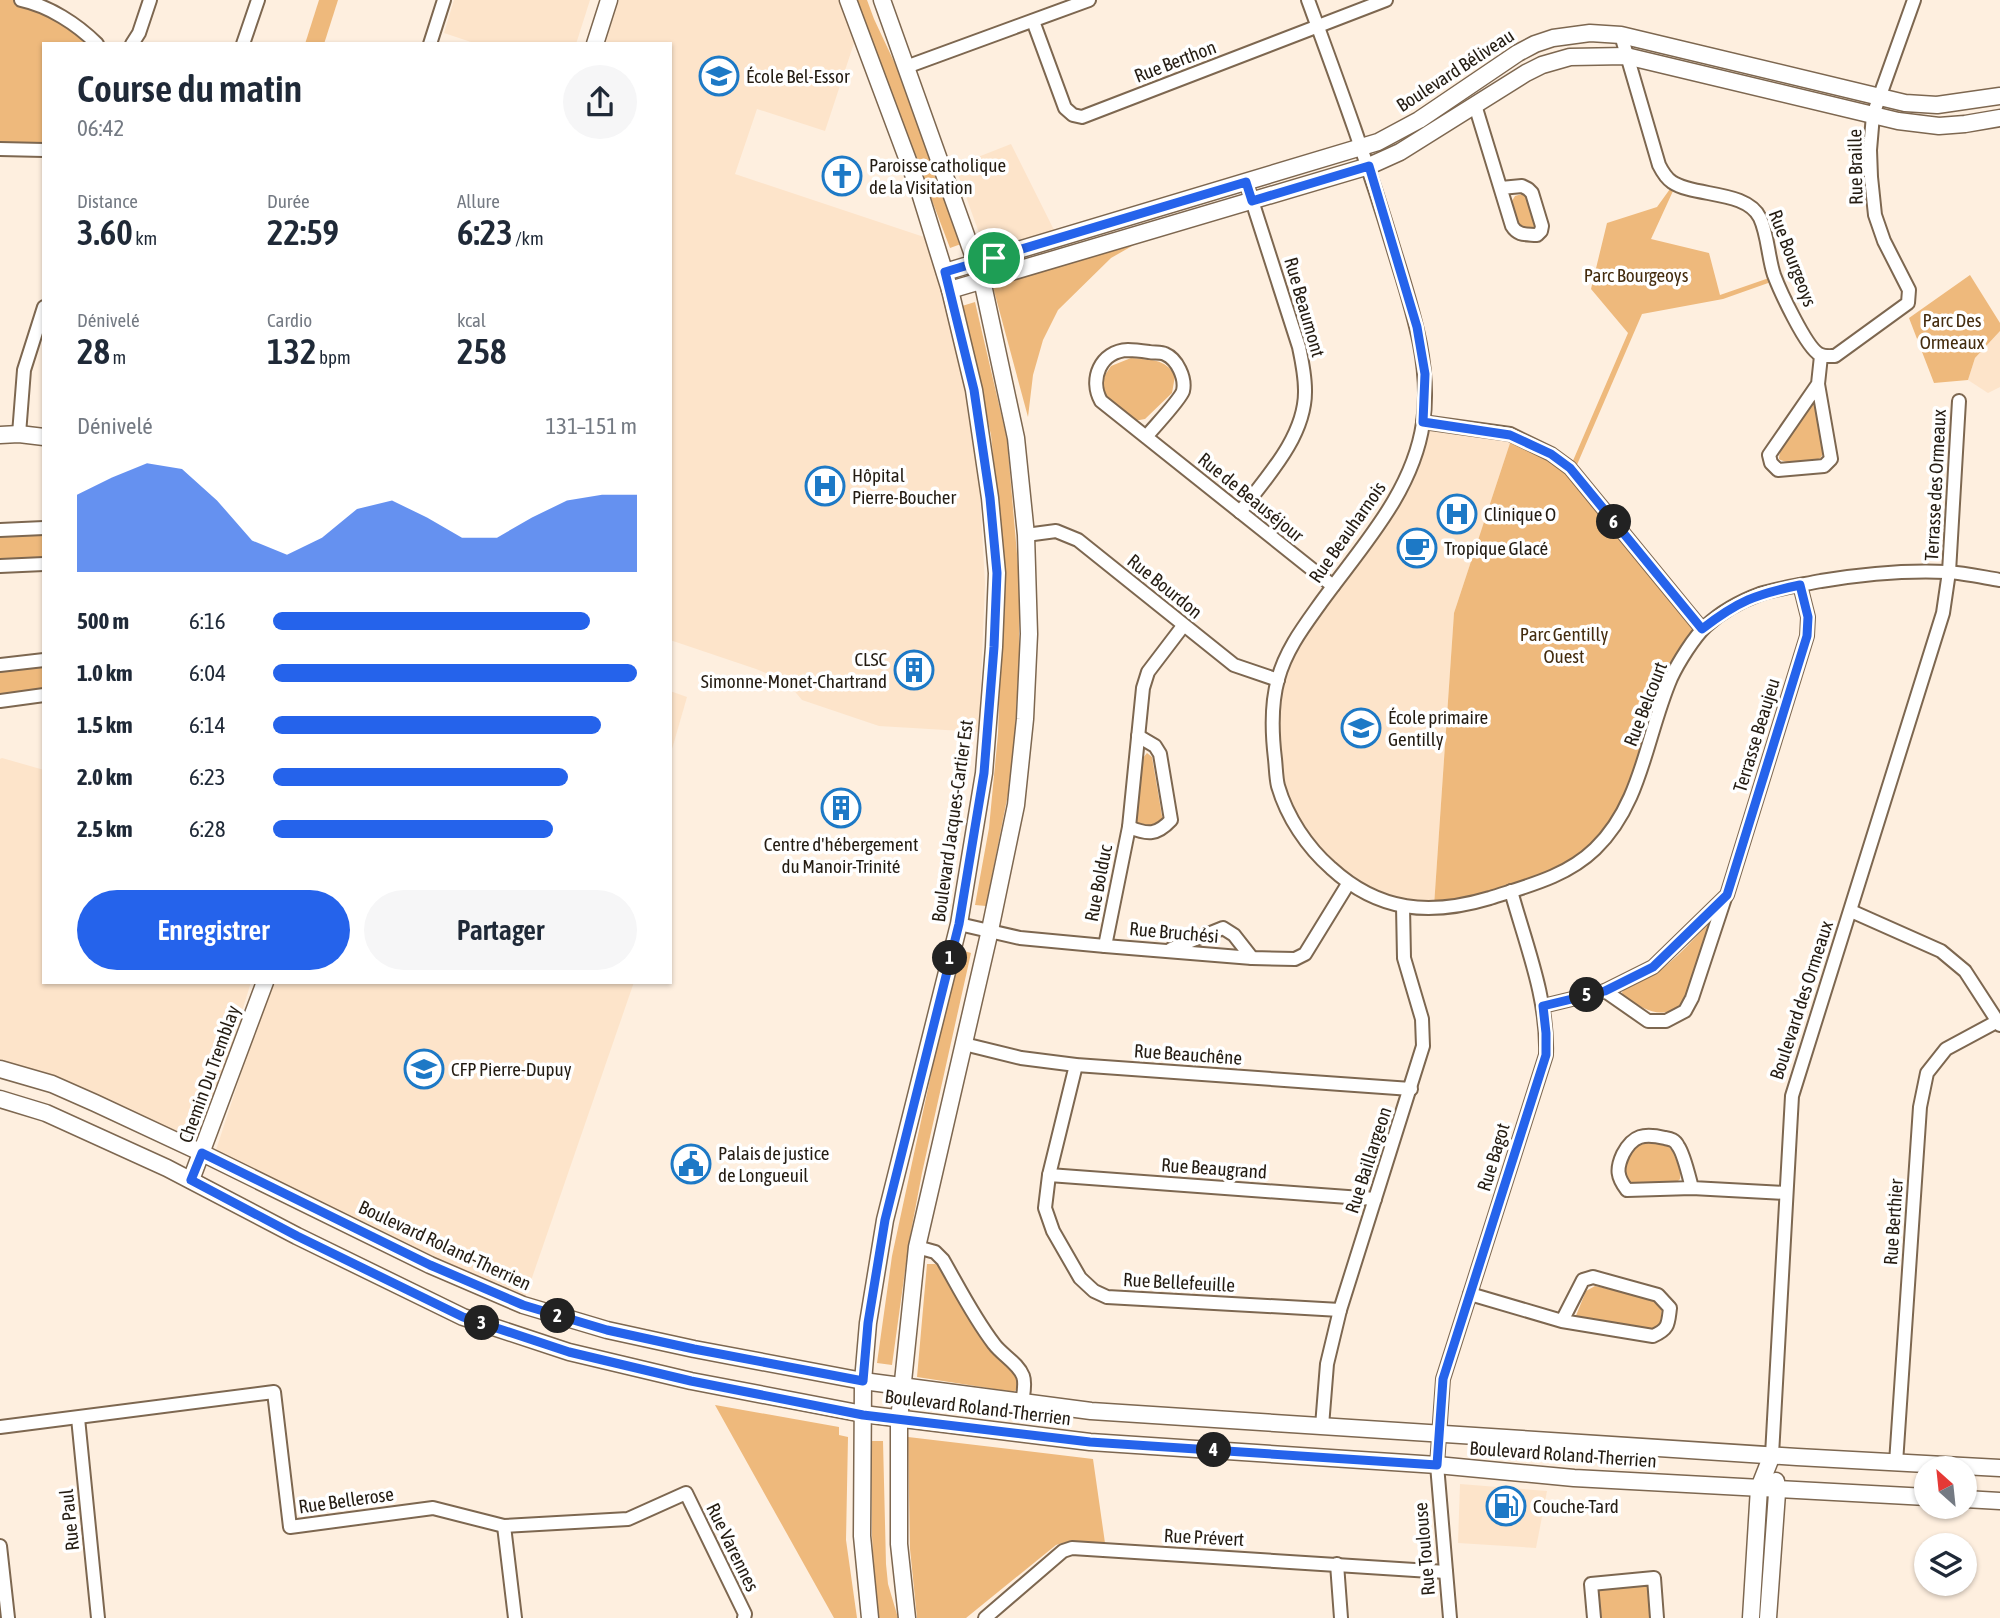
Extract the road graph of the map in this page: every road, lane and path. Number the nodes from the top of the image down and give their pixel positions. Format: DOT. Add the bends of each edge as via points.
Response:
graph roads {
  1 [pos="150,0"];
  2 [pos="258,0"];
  3 [pos="444,0"];
  4 [pos="609,0"];
  5 [pos="848,0"];
  6 [pos="882,0"];
  7 [pos="1089,0"];
  8 [pos="1308,0"];
  9 [pos="1386,0"];
  10 [pos="1913,0"];
  11 [pos="28,1"];
  12 [pos="1033,21"];
  13 [pos="1318,26"];
  14 [pos="1621,35"];
  15 [pos="94,42"];
  16 [pos="133,42"];
  17 [pos="244,42"];
  18 [pos="431,42"];
  19 [pos="596,42"];
  20 [pos="1626,56"];
  21 [pos="906,67"];
  22 [pos="1881,96"];
  23 [pos="2000,96"];
  24 [pos="1475,105"];
  25 [pos="1873,115"];
  26 [pos="2000,118"];
  27 [pos="1362,147"];
  28 [pos="0,149"];
  29 [pos="42,150"];
  30 [pos="1369,166"];
  31 [pos="1246,182"];
  32 [pos="1501,188"];
  33 [pos="1252,201"];
  34 [pos="977,263"];
  35 [pos="945,272"];
  36 [pos="982,280"];
  37 [pos="950,290"];
  38 [pos="42,313"];
  39 [pos="1821,356"];
  40 [pos="1818,384"];
  41 [pos="1959,401"];
  42 [pos="1423,422"];
  43 [pos="19,434"];
  44 [pos="0,435"];
  45 [pos="42,437"];
  46 [pos="1146,437"];
  47 [pos="1240,512"];
  48 [pos="42,527"];
  49 [pos="0,530"];
  50 [pos="1026,535"];
  51 [pos="42,564"];
  52 [pos="0,566"];
  53 [pos="1949,572"];
  54 [pos="2000,580"];
  55 [pos="1800,585"];
  56 [pos="1333,586"];
  57 [pos="1183,626"];
  58 [pos="1702,629"];
  59 [pos="42,660"];
  60 [pos="0,665"];
  61 [pos="1278,680"];
  62 [pos="42,695"];
  63 [pos="0,701"];
  64 [pos="1138,736"];
  65 [pos="1129,827"];
  66 [pos="1348,884"];
  67 [pos="1511,891"];
  68 [pos="1727,895"];
  69 [pos="1403,906"];
  70 [pos="1851,911"];
  71 [pos="959,924"];
  72 [pos="990,930"];
  73 [pos="1105,946"];
  74 [pos="1167,951"];
  75 [pos="1252,958"];
  76 [pos="264,984"];
  77 [pos="1605,991"];
  78 [pos="1543,1006"];
  79 [pos="1999,1023"];
  80 [pos="964,1044"];
  81 [pos="1076,1065"];
  82 [pos="0,1069"];
  83 [pos="1411,1089"];
  84 [pos="0,1099"];
  85 [pos="202,1153"];
  86 [pos="1049,1174"];
  87 [pos="191,1180"];
  88 [pos="1692,1188"];
  89 [pos="1786,1193"];
  90 [pos="1375,1199"];
  91 [pos="917,1247"];
  92 [pos="1470,1294"];
  93 [pos="1340,1310"];
  94 [pos="1562,1321"];
  95 [pos="863,1381"];
  96 [pos="902,1387"];
  97 [pos="1022,1403"];
  98 [pos="863,1415"];
  99 [pos="78,1418"];
  100 [pos="900,1420"];
  101 [pos="1322,1426"];
  102 [pos="0,1427"];
  103 [pos="1439,1434"];
  104 [pos="1772,1455"];
  105 [pos="1896,1463"];
  106 [pos="1437,1465"];
  107 [pos="2000,1468"];
  108 [pos="1759,1488"];
  109 [pos="1777,1489"];
  110 [pos="685,1493"];
  111 [pos="1914,1496"];
  112 [pos="1978,1500"];
  113 [pos="2000,1501"];
  114 [pos="505,1526"];
  115 [pos="0,1546"];
  116 [pos="1337,1564"];
  117 [pos="1446,1572"];
  118 [pos="8,1618"];
  119 [pos="98,1618"];
  120 [pos="515,1618"];
  121 [pos="744,1618"];
  122 [pos="870,1618"];
  123 [pos="907,1618"];
  124 [pos="985,1618"];
  125 [pos="1341,1618"];
  126 [pos="1450,1618"];
  127 [pos="1594,1618"];
  128 [pos="1657,1618"];
  129 [pos="1751,1618"];
  130 [pos="1768,1618"];
  1 -- 16 [label="street"];
  2 -- 17 [label="street"];
  3 -- 18 [label="street"];
  4 -- 19 [label="main road"];
  5 -- 35 [label="main road, Boulevard Jacques-Cartier Est"];
  6 -- 21 [label="main road"];
  7 -- 12 [label="street"];
  8 -- 13 [label="street, Rue Beauharnois"];
  9 -- 13 [label="street, Rue Berthon"];
  10 -- 22 [label="street, Rue Braille"];
  11 -- 15 [label="street" via="61,16"];
  12 -- 13 [label="street, Rue Berthon" via="1065,108 1082,117"];
  12 -- 21 [label="street"];
  13 -- 27 [label="street, Rue Beauharnois"];
  14 -- 20 [label="street, Rue Bourgeoys"];
  14 -- 22 [label="main road, Boulevard Béliveau"];
  14 -- 27 [label="main road, Boulevard Béliveau" via="1590,33 1535,44 1419,120"];
  20 -- 24 [label="main road, Boulevard Béliveau" via="1570,57 1542,65"];
  20 -- 25 [label="main road, Boulevard Béliveau"];
  20 -- 39 [label="street, Rue Bourgeoys" via="1663,173 1675,184 1739,201 1759,216 1790,311"];
  21 -- 34 [label="main road"];
  22 -- 23 [label="main road, Boulevard Béliveau" via="1937,105"];
  22 -- 25 [label="street, Rue Braille"];
  24 -- 30 [label="main road, Boulevard Béliveau"];
  24 -- 32 [label="street"];
  25 -- 26 [label="main road, Boulevard Béliveau" via="1940,125"];
  25 -- 39 [label="street, Rue Braille" via="1870,150 1875,215 1909,290 1908,303 1835,356"];
  27 -- 30 [label="street, Rue Beauharnois"];
  27 -- 31 [label="main road, Boulevard Béliveau"];
  28 -- 29 [label="street"];
  30 -- 33 [label="main road, Boulevard Béliveau"];
  30 -- 42 [label="street, Rue Beauharnois" via="1417,327 1425,374"];
  31 -- 33 [label="street, Rue Beaumont"];
  31 -- 34 [label="main road, Boulevard Béliveau"];
  33 -- 36 [label="main road, Boulevard Béliveau"];
  33 -- 47 [label="street, Rue Beaumont" via="1299,347 1305,392 1301,417 1284,454"];
  34 -- 35 [label="main road, Boulevard Béliveau"];
  34 -- 36 [label="main road"];
  35 -- 37 [label="main road, Boulevard Jacques-Cartier Est"];
  36 -- 37 [label="main road, Boulevard Béliveau"];
  36 -- 50 [label="main road" via="1016,438"];
  37 -- 71 [label="main road, Boulevard Jacques-Cartier Est" via="974,390 997,573 984,773"];
  38 -- 43 [label="street" via="24,370"];
  39 -- 40 [label="street"];
  40 -- 40 [label="street" via="1831,458 1824,466 1778,470 1769,454"];
  41 -- 53 [label="street, Terrasse des Ormeaux"];
  42 -- 56 [label="street, Rue Beauharnois" via="1400,491"];
  42 -- 58 [label="street" via="1510,435 1570,468"];
  43 -- 44 [label="main road"];
  43 -- 45 [label="main road"];
  46 -- 46 [label="street, Rue de Beauséjour" via="1097,393 1095,383 1104,361 1126,350 1165,354 1174,361 1184,382 1182,393"];
  46 -- 47 [label="street, Rue de Beauséjour"];
  47 -- 56 [label="street, Rue de Beauséjour"];
  48 -- 49 [label="street"];
  50 -- 57 [label="street, Rue Bourdon" via="1056,531 1078,540"];
  50 -- 72 [label="main road" via="1026,719 1016,804"];
  51 -- 52 [label="street"];
  53 -- 54 [label="street, Rue Belcourt"];
  53 -- 55 [label="street, Rue Belcourt" via="1872,573"];
  53 -- 70 [label="street, Boulevard des Ormeaux" via="1944,613"];
  55 -- 58 [label="street, Rue Belcourt" via="1748,599"];
  55 -- 68 [label="street, Terrasse Beaujeu" via="1808,617 1807,636"];
  56 -- 61 [label="street, Rue Beauharnois" via="1300,631"];
  57 -- 61 [label="street, Rue Bourdon" via="1234,665"];
  57 -- 64 [label="street, Rue Bolduc" via="1148,672"];
  58 -- 67 [label="street, Rue Belcourt" via="1672,677 1621,820 1571,867"];
  59 -- 60 [label="street"];
  61 -- 66 [label="street, Rue Beauharnois" via="1273,745 1278,785 1308,842"];
  62 -- 63 [label="street"];
  64 -- 65 [label="street, Rue Bolduc"];
  64 -- 65 [label="street, Rue Bolduc" via="1160,754 1171,820 1153,832"];
  65 -- 73 [label="street, Rue Bolduc"];
  66 -- 69 [label="street, Rue Beauharnois" via="1373,898"];
  66 -- 75 [label="street, Rue Bruchési" via="1305,954 1295,959"];
  67 -- 69 [label="street, Rue Belcourt" via="1449,908"];
  67 -- 78 [label="street, Rue Bagot"];
  68 -- 77 [label="street, Terrasse Beaujeu" via="1653,967"];
  68 -- 77 [label="street, Terrasse Beaujeu" via="1685,1011 1666,1021 1648,1021"];
  69 -- 83 [label="street, Rue Baillargeon" via="1404,958 1424,1035"];
  70 -- 79 [label="street" via="1941,951 1965,971"];
  70 -- 89 [label="street, Boulevard des Ormeaux" via="1793,1096"];
  71 -- 72 [label="street, Rue Bruchési"];
  71 -- 95 [label="main road, Boulevard Jacques-Cartier Est" via="885,1220"];
  72 -- 73 [label="street, Rue Bruchési" via="1020,938"];
  72 -- 80 [label="main road"];
  73 -- 74 [label="street, Rue Bruchési"];
  74 -- 75 [label="street, Rue Bruchési"];
  74 -- 75 [label="street" via="1223,928"];
  76 -- 85 [label="main road, Chemin Du Tremblay"];
  77 -- 78 [label="street, Terrasse Beaujeu"];
  78 -- 92 [label="street, Rue Bagot" via="1546,1055"];
  79 -- 105 [label="street, Rue Berthier" via="1946,1049 1927,1073 1920,1107"];
  80 -- 81 [label="street, Rue Beauchêne"];
  80 -- 91 [label="main road"];
  81 -- 83 [label="street, Rue Beauchêne"];
  81 -- 86 [label="street, Rue Bellefeuille"];
  82 -- 85 [label="main road, Boulevard Roland-Therrien" via="52,1084"];
  83 -- 90 [label="street, Rue Baillargeon"];
  84 -- 87 [label="main road, Boulevard Roland-Therrien" via="46,1113"];
  85 -- 87 [label="main road, Chemin Du Tremblay"];
  85 -- 95 [label="main road, Boulevard Roland-Therrien" via="430,1265 523,1305 620,1333"];
  86 -- 90 [label="street, Rue Beaugrand"];
  86 -- 93 [label="street, Rue Bellefeuille" via="1045,1209 1053,1231 1080,1278 1094,1291 1107,1297"];
  87 -- 98 [label="main road, Boulevard Roland-Therrien" via="463,1317 569,1352"];
  88 -- 88 [label="street" via="1627,1190 1619,1179 1618,1165 1629,1143 1639,1137 1673,1139 1680,1147"];
  88 -- 89 [label="street"];
  89 -- 104 [label="street, Boulevard des Ormeaux"];
  90 -- 93 [label="street, Rue Baillargeon"];
  91 -- 96 [label="main road"];
  91 -- 97 [label="street, Boulevard Roland-Therrien" via="935,1252 943,1260 984,1331 1023,1375"];
  92 -- 94 [label="street"];
  92 -- 103 [label="street, Rue Bagot" via="1443,1379"];
  93 -- 101 [label="street, Rue Baillargeon" via="1327,1364"];
  94 -- 94 [label="street" via="1653,1336 1668,1324 1670,1308 1658,1295 1592,1277 1583,1280"];
  95 -- 96 [label="main road, Boulevard Roland-Therrien"];
  95 -- 98 [label="main road, Boulevard Jacques-Cartier Est"];
  96 -- 97 [label="main road, Boulevard Roland-Therrien"];
  96 -- 100 [label="main road"];
  97 -- 101 [label="main road, Boulevard Roland-Therrien"];
  98 -- 100 [label="main road, Boulevard Roland-Therrien"];
  98 -- 122 [label="main road, Boulevard Jacques-Cartier Est" via="862,1536"];
  99 -- 102 [label="street, Rue Bellerose"];
  99 -- 114 [label="street, Rue Bellerose" via="274,1392 290,1527 433,1508"];
  99 -- 119 [label="street, Rue Paul"];
  100 -- 106 [label="main road, Boulevard Roland-Therrien" via="1090,1442"];
  100 -- 123 [label="main road" via="899,1544"];
  101 -- 103 [label="main road, Boulevard Roland-Therrien"];
  103 -- 104 [label="main road, Boulevard Roland-Therrien"];
  103 -- 106 [label="street, Rue Toulouse"];
  104 -- 105 [label="main road, Boulevard Roland-Therrien"];
  104 -- 108 [label="main road, Boulevard des Ormeaux"];
  104 -- 109 [label="main road, Boulevard des Ormeaux"];
  105 -- 107 [label="main road, Boulevard Roland-Therrien"];
  106 -- 108 [label="main road, Boulevard Roland-Therrien" via="1574,1479"];
  106 -- 117 [label="street, Rue Toulouse"];
  108 -- 109 [label="main road, Boulevard Roland-Therrien"];
  108 -- 129 [label="main road, Boulevard des Ormeaux"];
  109 -- 111 [label="main road, Boulevard Roland-Therrien"];
  109 -- 130 [label="main road, Boulevard des Ormeaux"];
  110 -- 114 [label="street, Rue Bellerose" via="628,1519"];
  110 -- 121 [label="street, Rue Varennes"];
  112 -- 113 [label="main road"];
  114 -- 120 [label="street"];
  115 -- 118 [label="street"];
  116 -- 117 [label="street, Rue Prévert"];
  116 -- 124 [label="street, Rue Prévert" via="1072,1548"];
  116 -- 125 [label="street"];
  117 -- 126 [label="street, Rue Toulouse"];
  127 -- 128 [label="street" via="1591,1584 1654,1578"];
}
